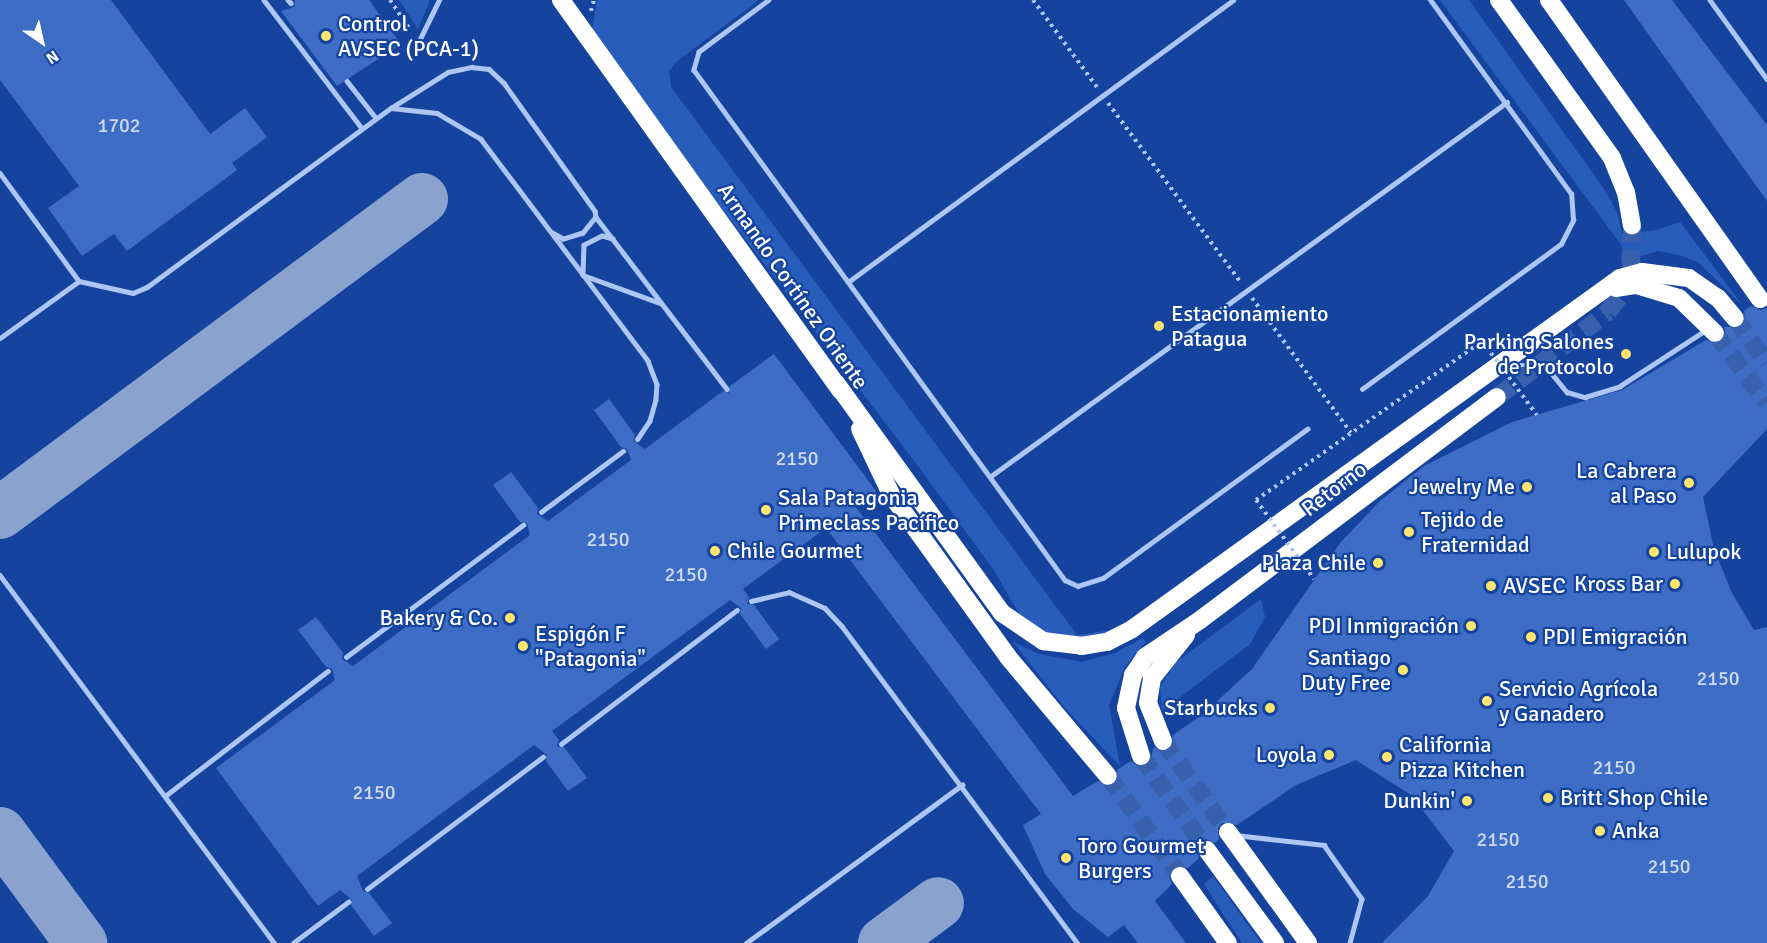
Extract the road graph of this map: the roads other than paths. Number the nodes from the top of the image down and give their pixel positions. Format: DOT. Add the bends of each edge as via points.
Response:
graph roads {
  1 [pos="264,0"];
  2 [pos="439,0"];
  3 [pos="561,0"];
  4 [pos="769,0"];
  5 [pos="1233,0"];
  6 [pos="1430,0"];
  7 [pos="1499,0"];
  8 [pos="1549,0"];
  9 [pos="1710,0"];
  10 [pos="419,42"];
  11 [pos="1767,79"];
  12 [pos="347,81"];
  13 [pos="1507,102"];
  14 [pos="391,108"];
  15 [pos="376,118"];
  16 [pos="362,128"];
  17 [pos="0,173"];
  18 [pos="596,218"];
  19 [pos="1632,225"];
  20 [pos="552,233"];
  21 [pos="613,239"];
  22 [pos="583,274"];
  23 [pos="79,281"];
  24 [pos="848,282"];
  25 [pos="1591,296"];
  26 [pos="1760,299"];
  27 [pos="660,303"];
  28 [pos="1735,318"];
  29 [pos="1712,330"];
  30 [pos="0,338"];
  31 [pos="1492,368"];
  32 [pos="836,382"];
  33 [pos="727,389"];
  34 [pos="1362,389"];
  35 [pos="1497,397"];
  36 [pos="1307,429"];
  37 [pos="638,440"];
  38 [pos="623,451"];
  39 [pos="991,476"];
  40 [pos="541,512"];
  41 [pos="523,525"];
  42 [pos="0,575"];
  43 [pos="751,601"];
  44 [pos="737,610"];
  45 [pos="1200,620"];
  46 [pos="346,657"];
  47 [pos="328,671"];
  48 [pos="1163,741"];
  49 [pos="561,744"];
  50 [pos="1140,756"];
  51 [pos="543,757"];
  52 [pos="1108,776"];
  53 [pos="962,785"];
  54 [pos="165,796"];
  55 [pos="1230,833"];
  56 [pos="1207,850"];
  57 [pos="1180,876"];
  58 [pos="367,889"];
  59 [pos="348,902"];
  60 [pos="274,943"];
  61 [pos="293,943"];
  62 [pos="746,943"];
  63 [pos="1077,943"];
  64 [pos="1228,943"];
  65 [pos="1275,943"];
  66 [pos="1308,943"];
  67 [pos="1350,943"];
  1 -- 16 [label="lane"];
  2 -- 10 [label="lane"];
  3 -- 32 [label="highway, Armando Cortínez Oriente"];
  4 -- 24 [label="lane" via="699,52 694,70"];
  5 -- 24 [label="lane"];
  6 -- 13 [label="lane"];
  7 -- 19 [label="highway" via="1612,158 1626,192"];
  8 -- 26 [label="highway"];
  9 -- 11 [label="lane"];
  12 -- 15 [label="lane"];
  13 -- 34 [label="lane" via="1571,194 1570,232 1550,252"];
  13 -- 39 [label="lane"];
  14 -- 15 [label="lane"];
  14 -- 18 [label="lane" via="448,72 471,67 489,69 504,83"];
  14 -- 20 [label="lane" via="437,113 468,128 481,139"];
  15 -- 16 [label="lane"];
  16 -- 23 [label="lane" via="147,287 134,293 120,293"];
  17 -- 23 [label="lane"];
  18 -- 20 [label="lane" via="575,238 563,239"];
  18 -- 21 [label="lane"];
  20 -- 22 [label="lane"];
  21 -- 22 [label="lane" via="602,236 584,245"];
  21 -- 27 [label="lane"];
  22 -- 27 [label="lane" via="601,284"];
  22 -- 37 [label="lane" via="653,372 657,384 654,411"];
  23 -- 30 [label="lane"];
  24 -- 39 [label="lane"];
  25 -- 28 [label="highway" via="1620,278 1642,272 1666,273 1689,278 1706,288"];
  25 -- 29 [label="highway" via="1636,285 1655,289 1680,298"];
  25 -- 31 [label="highway"];
  27 -- 33 [label="lane"];
  29 -- 31 [label="lane" via="1620,386 1585,397 1567,392 1545,365"];
  31 -- 32 [label="highway" via="1132,629 1107,642 1081,646 1043,641 1002,613"];
  32 -- 52 [label="highway, Armando Cortínez Oriente" via="892,496 1008,657"];
  35 -- 45 [label="highway, Retorno"];
  36 -- 39 [label="lane" via="1090,585 1078,586 1065,580"];
  38 -- 40 [label="lane"];
  41 -- 46 [label="lane"];
  42 -- 54 [label="lane"];
  43 -- 53 [label="lane" via="789,592 825,608 843,626"];
  44 -- 49 [label="lane"];
  45 -- 48 [label="highway, Retorno" via="1152,678 1148,703"];
  45 -- 50 [label="highway, Retorno" via="1145,657 1133,675 1126,708"];
  47 -- 54 [label="lane"];
  51 -- 58 [label="lane"];
  53 -- 62 [label="lane"];
  53 -- 63 [label="lane"];
  54 -- 60 [label="lane"];
  55 -- 66 [label="highway"];
  55 -- 67 [label="lane" via="1324,845 1362,899"];
  56 -- 65 [label="highway"];
  57 -- 64 [label="highway"];
  59 -- 61 [label="lane"];
}
